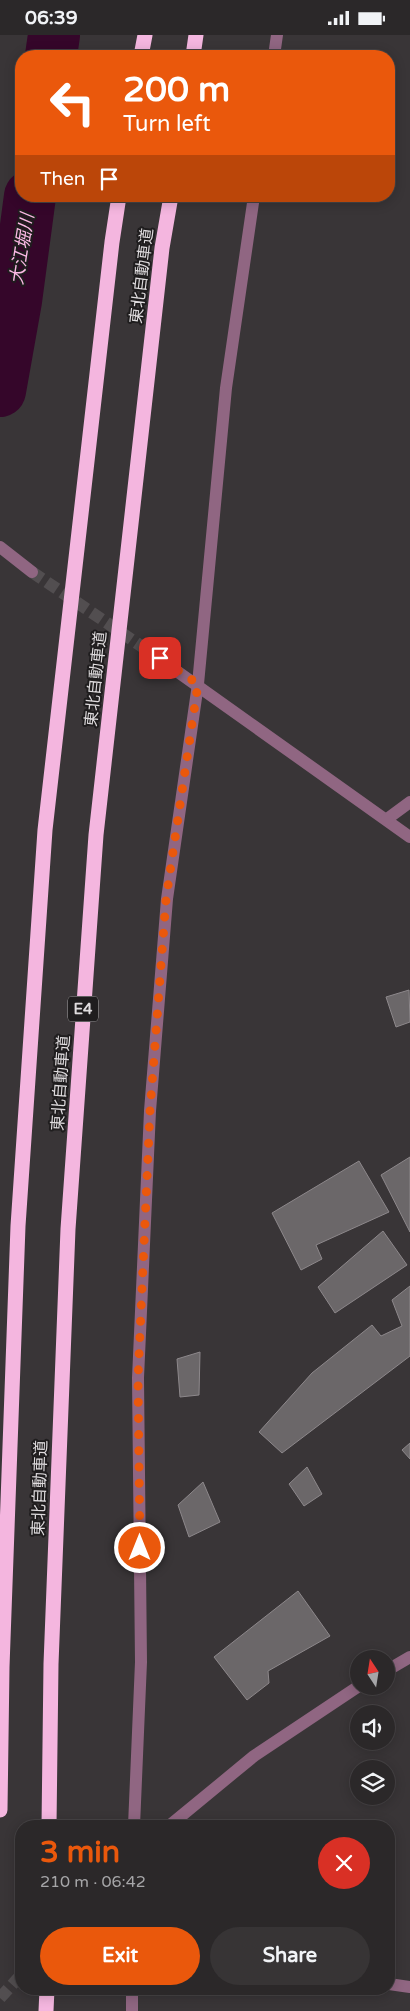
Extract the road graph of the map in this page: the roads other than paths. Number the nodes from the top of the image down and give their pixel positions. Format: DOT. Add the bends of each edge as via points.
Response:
graph roads {
  1 [pos="145,35"];
  2 [pos="196,35"];
  3 [pos="278,35"];
  4 [pos="143,50"];
  5 [pos="194,50"];
  6 [pos="275,50"];
  7 [pos="118,202"];
  8 [pos="169,202"];
  9 [pos="253,202"];
  10 [pos="0,547"];
  11 [pos="32,572"];
  12 [pos="147,650"];
  13 [pos="198,684"];
  14 [pos="410,802"];
  15 [pos="387,819"];
  16 [pos="410,837"];
  17 [pos="410,1657"];
  18 [pos="395,1666"];
  19 [pos="350,1693"];
  20 [pos="0,1810"];
  21 [pos="49,1820"];
  22 [pos="134,1820"];
  23 [pos="176,1820"];
  24 [pos="395,1985"];
  25 [pos="410,1987"];
  26 [pos="47,1995"];
  27 [pos="132,1995"];
  28 [pos="46,2011"];
  29 [pos="132,2011"];
  1 -- 4 [label="highway"];
  2 -- 5 [label="highway"];
  3 -- 6 [label="street"];
  7 -- 20 [label="highway, 東北自動車道" via="45,830 18,1226"];
  8 -- 21 [label="highway, 東北自動車道 / E4" via="96,835 67,1239 51,1664"];
  9 -- 13 [label="street" via="226,388"];
  10 -- 11 [label="street"];
  12 -- 13 [label="street"];
  13 -- 15 [label="street"];
  13 -- 22 [label="street" via="166,899 150,1111 138,1378 140,1662"];
  14 -- 15 [label="street"];
  15 -- 16 [label="street"];
  17 -- 18 [label="street"];
  19 -- 23 [label="street" via="254,1756"];
  24 -- 25 [label="street"];
  26 -- 28 [label="highway"];
  27 -- 29 [label="street"];
}
